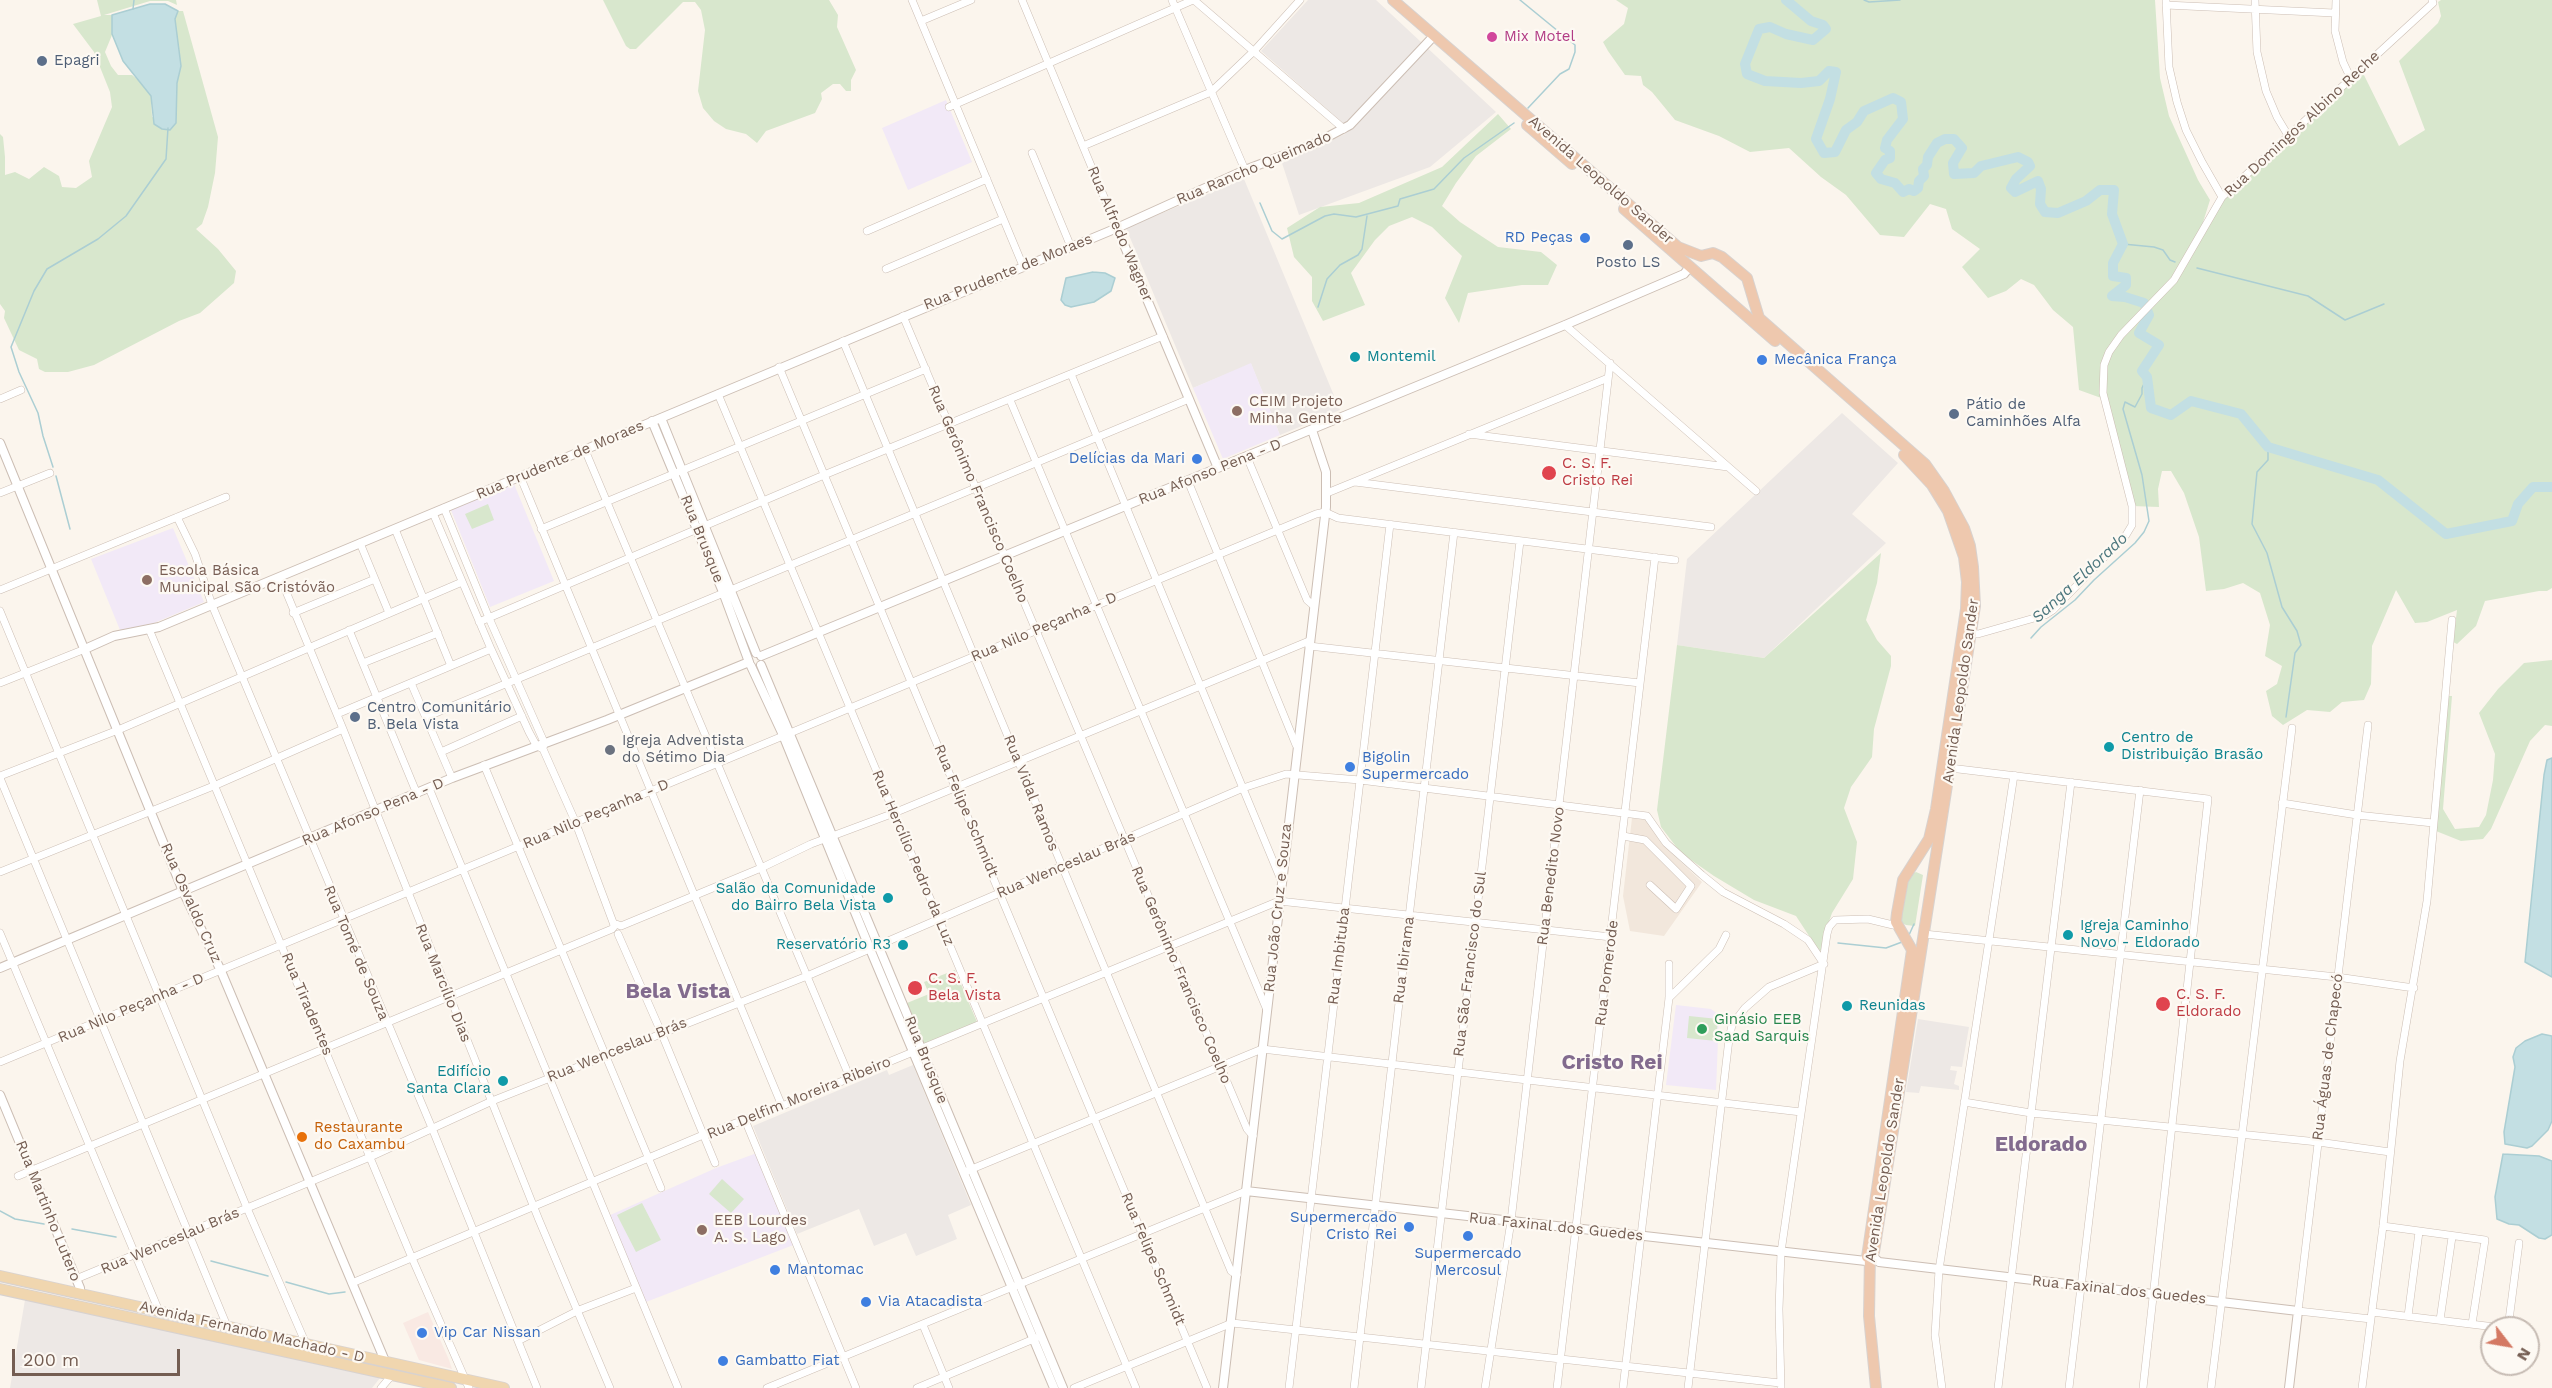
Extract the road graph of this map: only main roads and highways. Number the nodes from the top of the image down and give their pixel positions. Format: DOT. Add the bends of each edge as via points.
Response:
graph roads {
  1 [pos="1384,0"];
  2 [pos="1393,0"];
  3 [pos="1701,256"];
  4 [pos="1689,268"];
  5 [pos="1749,284"];
  6 [pos="1733,304"];
  7 [pos="1906,875"];
  8 [pos="1931,880"];
  9 [pos="1899,926"];
  10 [pos="1924,934"];
  11 [pos="1868,1257"];
  12 [pos="0,1276"];
  13 [pos="0,1289"];
  14 [pos="80,1294"];
  15 [pos="79,1305"];
  16 [pos="197,1320"];
  17 [pos="173,1326"];
  18 [pos="467,1384"];
  19 [pos="451,1388"];
  20 [pos="504,1388"];
  21 [pos="1870,1388"];
  22 [pos="1876,1388"];
  1 -- 4 [label="highway, Avenida Leopoldo Sander"];
  2 -- 3 [label="highway, Avenida Leopoldo Sander" via="1678,247"];
  3 -- 4 [label="highway"];
  3 -- 5 [label="highway, Avenida Leopoldo Sander" via="1713,253 1722,257"];
  4 -- 6 [label="highway, Avenida Leopoldo Sander"];
  5 -- 6 [label="highway" via="1744,297"];
  5 -- 8 [label="highway, Avenida Leopoldo Sander" via="1759,318 1925,464 1956,512 1970,546 1975,587 1971,633"];
  6 -- 7 [label="highway, Avenida Leopoldo Sander" via="1913,463 1948,511 1964,557 1966,609 1936,809 1929,839"];
  7 -- 8 [label="highway" via="1916,868 1922,869"];
  7 -- 9 [label="highway, Avenida Leopoldo Sander" via="1901,887"];
  8 -- 10 [label="highway, Avenida Leopoldo Sander"];
  9 -- 10 [label="highway" via="1909,936"];
  9 -- 11 [label="highway, Avenida Leopoldo Sander" via="1912,950 1910,972"];
  10 -- 11 [label="highway, Avenida Leopoldo Sander" via="1874,1252"];
  11 -- 21 [label="highway, Avenida Leopoldo Sander" via="1865,1348"];
  11 -- 22 [label="highway, Avenida Leopoldo Sander"];
  12 -- 14 [label="main road, Avenida Fernando Machado - D"];
  13 -- 15 [label="main road, Avenida Fernando Machado - D"];
  14 -- 15 [label="main road"];
  14 -- 16 [label="main road, Avenida Fernando Machado - D"];
  15 -- 17 [label="main road, Avenida Fernando Machado - D"];
  16 -- 17 [label="main road" via="176,1320"];
  16 -- 18 [label="main road, Avenida Fernando Machado - D" via="385,1361"];
  17 -- 19 [label="main road, Avenida Fernando Machado - D"];
  18 -- 20 [label="main road, Avenida Fernando Machado - D"];
}
